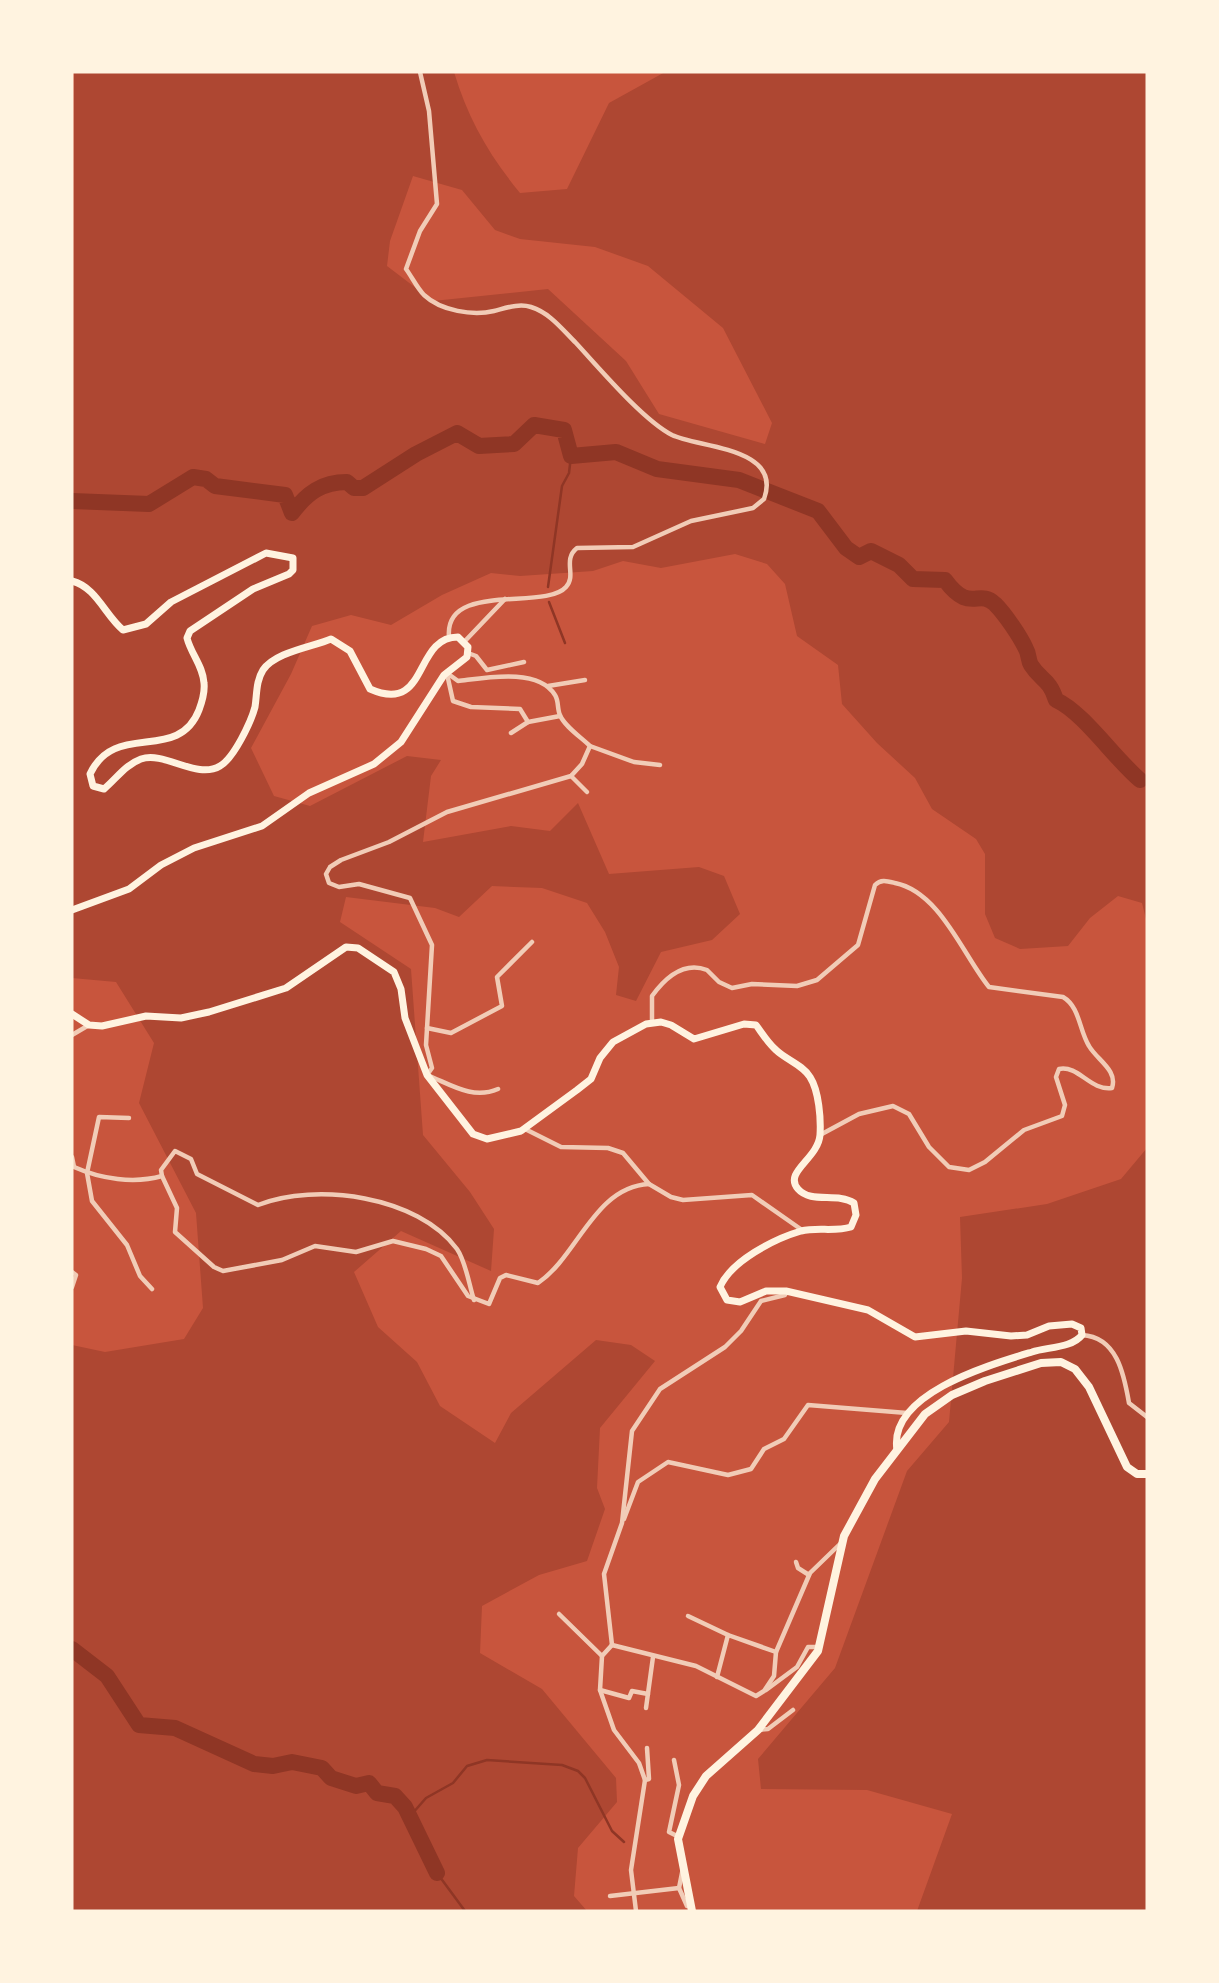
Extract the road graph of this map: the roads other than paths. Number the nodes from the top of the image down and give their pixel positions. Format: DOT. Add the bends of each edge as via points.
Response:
graph roads {
  1 [pos="420,72"];
  2 [pos="72,581"];
  3 [pos="506,598"];
  4 [pos="449,637"];
  5 [pos="465,641"];
  6 [pos="468,653"];
  7 [pos="524,662"];
  8 [pos="447,673"];
  9 [pos="585,680"];
  10 [pos="547,686"];
  11 [pos="560,716"];
  12 [pos="528,722"];
  13 [pos="511,733"];
  14 [pos="590,746"];
  15 [pos="660,765"];
  16 [pos="571,776"];
  17 [pos="587,792"];
  18 [pos="72,910"];
  19 [pos="532,942"];
  20 [pos="72,1014"];
  21 [pos="652,1023"];
  22 [pos="89,1026"];
  23 [pos="428,1028"];
  24 [pos="72,1035"];
  25 [pos="427,1075"];
  26 [pos="498,1089"];
  27 [pos="129,1118"];
  28 [pos="524,1128"];
  29 [pos="820,1135"];
  30 [pos="72,1157"];
  31 [pos="73,1170"];
  32 [pos="87,1173"];
  33 [pos="162,1176"];
  34 [pos="649,1184"];
  35 [pos="802,1231"];
  36 [pos="72,1272"];
  37 [pos="72,1287"];
  38 [pos="152,1289"];
  39 [pos="786,1291"];
  40 [pos="474,1301"];
  41 [pos="1082,1335"];
  42 [pos="907,1413"];
  43 [pos="1147,1417"];
  44 [pos="897,1450"];
  45 [pos="1147,1474"];
  46 [pos="622,1523"];
  47 [pos="841,1543"];
  48 [pos="796,1562"];
  49 [pos="809,1575"];
  50 [pos="559,1614"];
  51 [pos="688,1616"];
  52 [pos="728,1635"];
  53 [pos="612,1645"];
  54 [pos="819,1647"];
  55 [pos="775,1652"];
  56 [pos="602,1657"];
  57 [pos="653,1657"];
  58 [pos="717,1677"];
  59 [pos="600,1690"];
  60 [pos="764,1691"];
  61 [pos="648,1694"];
  62 [pos="646,1708"];
  63 [pos="793,1710"];
  64 [pos="758,1730"];
  65 [pos="647,1748"];
  66 [pos="674,1760"];
  67 [pos="645,1780"];
  68 [pos="678,1837"];
  69 [pos="683,1867"];
  70 [pos="679,1888"];
  71 [pos="636,1894"];
  72 [pos="610,1896"];
  73 [pos="689,1909"];
  74 [pos="636,1911"];
  1 -- 3 [label="street" via="429,111 437,204 420,231 406,269 418,288 430,300 454,310 485,313 520,305 538,310 652,421 673,435 749,459 762,472 767,486 764,499 745,510 691,521 633,547 577,548 568,562 571,578 565,588 550,595"];
  2 -- 4 [label="main road" via="91,590 123,630 135,629 171,602 266,553 293,558 289,574 253,589 190,631 187,638 205,685 194,723 175,738 115,747 100,758 90,774 93,786 104,789 128,765 145,758 218,768 234,754 254,709 264,668 285,655 331,639 350,651 370,689 397,695 407,690 436,645"];
  3 -- 4 [label="street" via="457,611 449,621"];
  3 -- 5 [label="street"];
  4 -- 5 [label="main road"];
  5 -- 6 [label="main road"];
  6 -- 7 [label="street" via="487,670"];
  6 -- 8 [label="main road"];
  8 -- 10 [label="street" via="458,681 528,679"];
  8 -- 12 [label="street" via="453,701 471,707 520,709"];
  8 -- 18 [label="main road" via="401,741 374,764 309,793 262,826 194,848 129,889"];
  9 -- 10 [label="street"];
  10 -- 11 [label="street" via="557,697"];
  11 -- 12 [label="street"];
  11 -- 14 [label="street"];
  12 -- 13 [label="street"];
  14 -- 15 [label="street" via="634,762"];
  14 -- 16 [label="street"];
  16 -- 17 [label="street"];
  16 -- 23 [label="street" via="447,812 330,867 326,874 329,883 339,887 359,884 410,898 432,945"];
  19 -- 23 [label="street" via="497,977 502,1006 450,1033"];
  20 -- 22 [label="main road"];
  21 -- 28 [label="main road" via="613,1042 591,1079"];
  21 -- 29 [label="main road" via="671,1025 694,1039 756,1024 775,1049 810,1076"];
  21 -- 29 [label="street" via="652,996 673,973 687,968 707,970 732,988 797,986 817,980 858,945 875,886 886,881 913,889 940,916 989,987 1071,1003 1087,1045 1114,1080 1111,1088 1104,1089 1070,1069 1059,1069 1056,1077 1065,1105 1062,1116 1024,1130 969,1170 949,1167 929,1147 909,1114 893,1106 859,1114"];
  22 -- 24 [label="street"];
  22 -- 25 [label="main road" via="146,1016 181,1018 250,1001 286,988 346,947 358,948 394,972 405,1018"];
  23 -- 25 [label="street" via="426,1045 432,1068"];
  25 -- 26 [label="street" via="476,1093"];
  25 -- 28 [label="main road" via="479,1138 504,1137"];
  27 -- 32 [label="street" via="99,1117"];
  28 -- 34 [label="street" via="561,1147 616,1150 628,1157"];
  29 -- 35 [label="main road" via="811,1159 796,1170 795,1185 810,1197 848,1199 854,1203 856,1215 843,1230"];
  30 -- 31 [label="street"];
  31 -- 32 [label="street"];
  32 -- 33 [label="street" via="142,1182"];
  32 -- 38 [label="street" via="92,1201 127,1245"];
  33 -- 40 [label="street" via="161,1170 175,1151 191,1159 197,1174 258,1205 279,1197 316,1194 391,1205 414,1214 459,1251"];
  33 -- 40 [label="street" via="177,1208 175,1232 223,1271 250,1268 315,1247 356,1252 393,1241 441,1256"];
  34 -- 35 [label="street" via="683,1200 752,1195"];
  34 -- 40 [label="street" via="617,1194 538,1283 506,1275 500,1278 489,1304"];
  35 -- 39 [label="main road" via="754,1255 725,1275 720,1287 727,1300 740,1302 766,1291"];
  36 -- 37 [label="street" via="76,1275"];
  39 -- 41 [label="main road" via="868,1310 915,1337 966,1331 1027,1335 1049,1326 1072,1324 1081,1328"];
  39 -- 46 [label="street" via="761,1301 724,1347 660,1389 632,1431"];
  41 -- 42 [label="main road" via="1077,1342 1031,1352 944,1385"];
  41 -- 43 [label="street" via="1094,1336 1110,1348 1122,1370 1129,1403"];
  42 -- 44 [label="main road" via="894,1437"];
  42 -- 46 [label="street" via="808,1405 785,1439 764,1449 751,1469 728,1475 668,1462 654,1469 638,1482"];
  44 -- 45 [label="main road" via="925,1414 952,1395 1053,1361 1079,1373 1126,1467"];
  44 -- 47 [label="main road" via="864,1496"];
  46 -- 53 [label="street" via="604,1574"];
  47 -- 49 [label="street"];
  47 -- 54 [label="main road"];
  48 -- 49 [label="street"];
  49 -- 55 [label="street"];
  50 -- 56 [label="street"];
  51 -- 52 [label="street"];
  52 -- 55 [label="street"];
  52 -- 58 [label="street"];
  53 -- 56 [label="street"];
  53 -- 57 [label="street"];
  54 -- 60 [label="street" via="808,1647 797,1667"];
  54 -- 64 [label="main road"];
  55 -- 60 [label="street" via="774,1676"];
  56 -- 59 [label="street"];
  57 -- 58 [label="street" via="696,1666"];
  57 -- 61 [label="street"];
  58 -- 60 [label="street" via="748,1694"];
  59 -- 61 [label="street" via="629,1698 632,1691"];
  59 -- 67 [label="street" via="614,1730 639,1763"];
  61 -- 62 [label="street"];
  63 -- 64 [label="street" via="768,1730"];
  64 -- 68 [label="main road" via="706,1776"];
  65 -- 67 [label="street" via="650,1772"];
  66 -- 68 [label="street" via="679,1785 669,1832"];
  67 -- 71 [label="street" via="631,1870"];
  68 -- 69 [label="main road"];
  69 -- 70 [label="street"];
  69 -- 73 [label="main road"];
  70 -- 71 [label="street"];
  70 -- 73 [label="street"];
  71 -- 72 [label="street"];
  71 -- 74 [label="street"];
}
